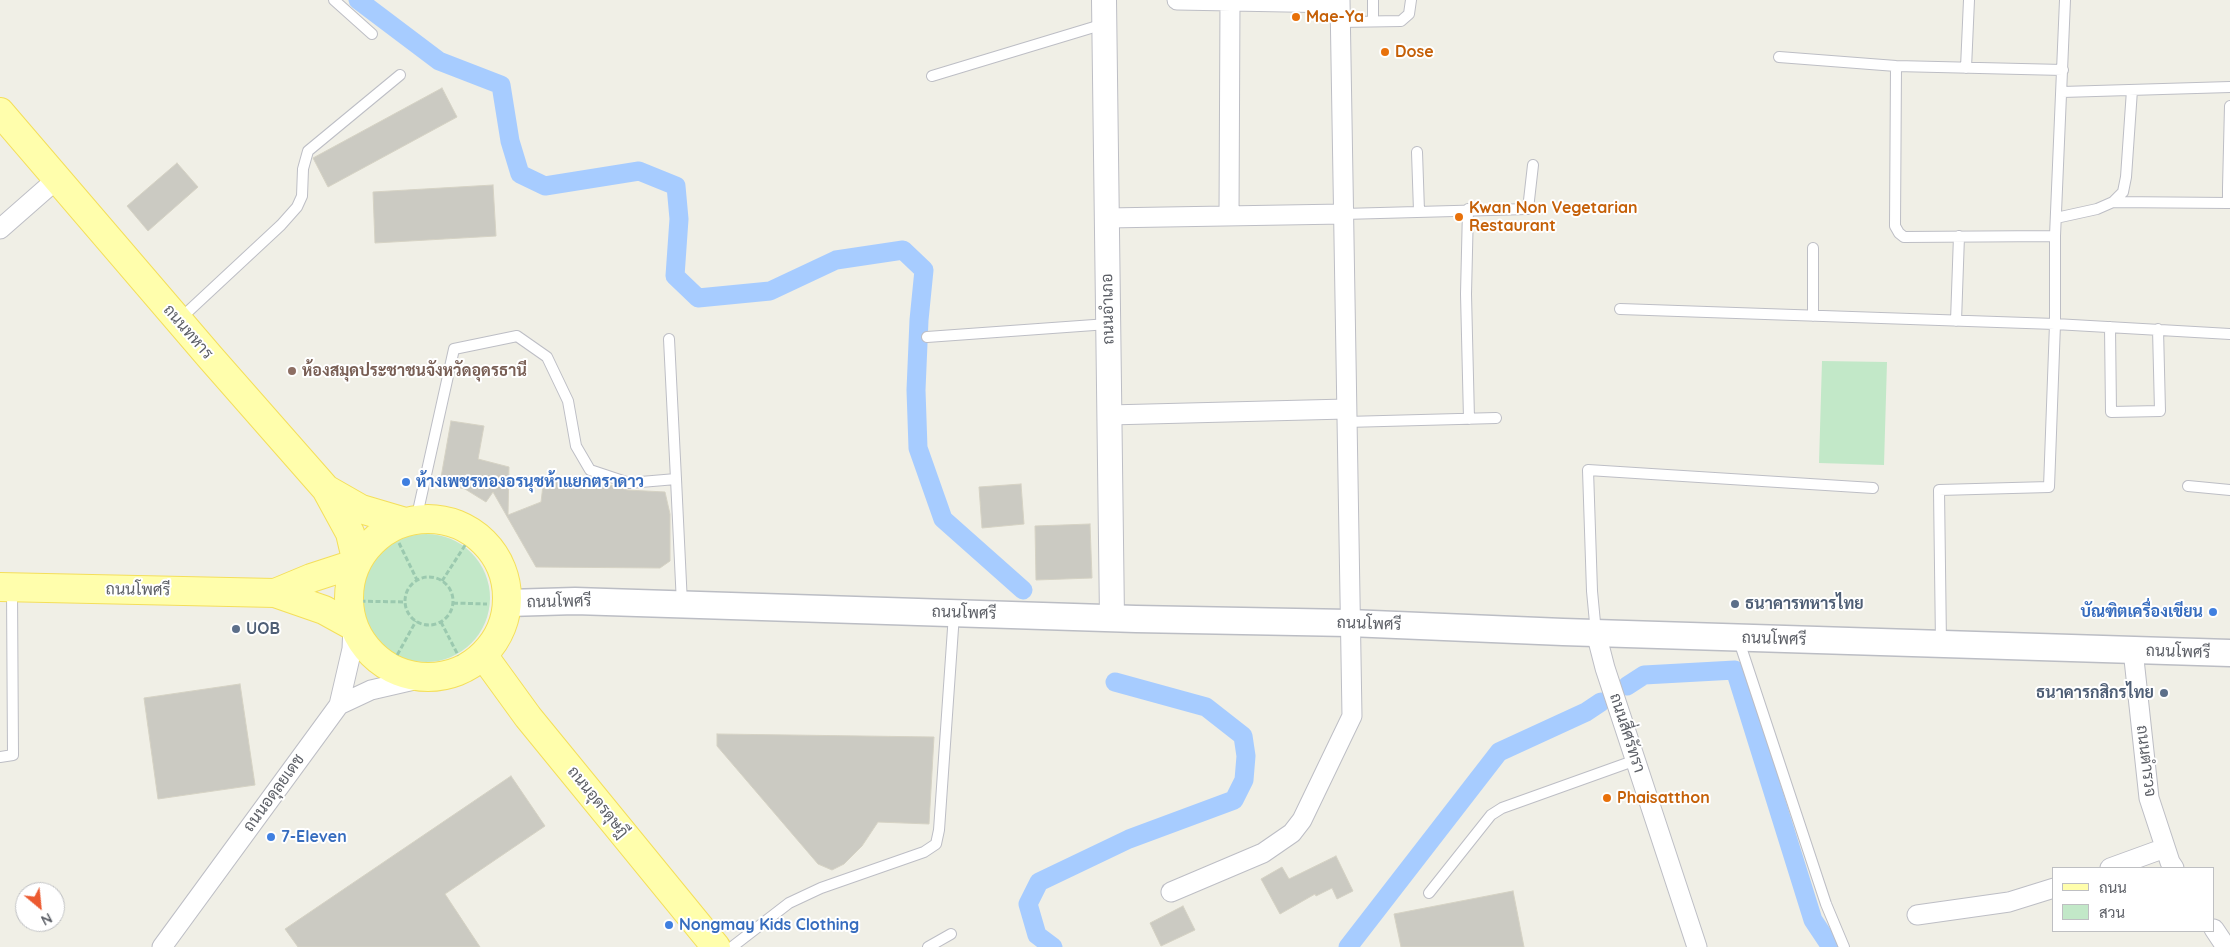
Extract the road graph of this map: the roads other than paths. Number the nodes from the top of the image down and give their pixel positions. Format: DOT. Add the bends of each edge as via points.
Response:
graph roads {
  1 [pos="334,0"];
  2 [pos="1104,0"];
  3 [pos="1177,0"];
  4 [pos="1374,0"];
  5 [pos="1411,0"];
  6 [pos="1969,0"];
  7 [pos="2065,0"];
  8 [pos="1230,1"];
  9 [pos="1340,8"];
  10 [pos="1373,21"];
  11 [pos="1104,23"];
  12 [pos="372,34"];
  13 [pos="1778,57"];
  14 [pos="1896,66"];
  15 [pos="1966,68"];
  16 [pos="2063,70"];
  17 [pos="400,75"];
  18 [pos="932,76"];
  19 [pos="2230,87"];
  20 [pos="2132,90"];
  21 [pos="2062,92"];
  22 [pos="2230,106"];
  23 [pos="0,112"];
  24 [pos="1418,152"];
  25 [pos="1533,165"];
  26 [pos="57,178"];
  27 [pos="2113,202"];
  28 [pos="2229,203"];
  29 [pos="1468,209"];
  30 [pos="1418,211"];
  31 [pos="1229,214"];
  32 [pos="1343,214"];
  33 [pos="1107,218"];
  34 [pos="2056,218"];
  35 [pos="0,229"];
  36 [pos="1959,236"];
  37 [pos="2055,236"];
  38 [pos="1813,248"];
  39 [pos="1620,309"];
  40 [pos="1812,316"];
  41 [pos="179,321"];
  42 [pos="1956,321"];
  43 [pos="1108,324"];
  44 [pos="2055,324"];
  45 [pos="2110,327"];
  46 [pos="2158,330"];
  47 [pos="2230,334"];
  48 [pos="927,337"];
  49 [pos="669,339"];
  50 [pos="1109,415"];
  51 [pos="1346,416"];
  52 [pos="1496,418"];
  53 [pos="1469,419"];
  54 [pos="676,479"];
  55 [pos="2188,486"];
  56 [pos="1873,488"];
  57 [pos="326,489"];
  58 [pos="2230,490"];
  59 [pos="404,524"];
  60 [pos="357,563"];
  61 [pos="6,588"];
  62 [pos="275,593"];
  63 [pos="508,604"];
  64 [pos="682,604"];
  65 [pos="351,613"];
  66 [pos="954,613"];
  67 [pos="1112,618"];
  68 [pos="1349,623"];
  69 [pos="1596,634"];
  70 [pos="1738,638"];
  71 [pos="1941,644"];
  72 [pos="2133,650"];
  73 [pos="2230,653"];
  74 [pos="474,662"];
  75 [pos="423,678"];
  76 [pos="339,705"];
  77 [pos="0,757"];
  78 [pos="1636,760"];
  79 [pos="2165,848"];
  80 [pos="2113,867"];
  81 [pos="2174,867"];
  82 [pos="2052,889"];
  83 [pos="1171,892"];
  84 [pos="1430,893"];
  85 [pos="1917,915"];
  86 [pos="2215,930"];
  87 [pos="950,934"];
  88 [pos="162,947"];
  89 [pos="716,947"];
  90 [pos="732,947"];
  91 [pos="928,947"];
  92 [pos="1697,947"];
  93 [pos="1844,947"];
  94 [pos="2226,947"];
  1 -- 12 [label="lane"];
  2 -- 11 [label="street, ถนนอำเภอ"];
  3 -- 8 [label="street"];
  4 -- 10 [label="lane"];
  5 -- 10 [label="lane" via="1409,14 1401,20"];
  6 -- 15 [label="lane"];
  7 -- 16 [label="lane"];
  8 -- 9 [label="street"];
  8 -- 31 [label="street"];
  9 -- 10 [label="lane"];
  9 -- 32 [label="street"];
  11 -- 18 [label="lane"];
  11 -- 33 [label="street, ถนนอำเภอ"];
  13 -- 14 [label="lane"];
  14 -- 15 [label="lane"];
  14 -- 36 [label="lane" via="1895,226 1904,237"];
  15 -- 16 [label="lane"];
  16 -- 21 [label="lane"];
  17 -- 41 [label="lane" via="308,151 303,169 302,196 297,207"];
  19 -- 20 [label="lane"];
  20 -- 21 [label="lane"];
  20 -- 27 [label="lane" via="2126,177 2123,192"];
  21 -- 34 [label="lane"];
  22 -- 28 [label="lane"];
  23 -- 26 [label="main road, ถนนทหาร"];
  24 -- 30 [label="lane"];
  25 -- 29 [label="lane" via="1528,209"];
  26 -- 35 [label="street"];
  26 -- 41 [label="main road, ถนนทหาร"];
  27 -- 28 [label="lane"];
  27 -- 34 [label="lane"];
  29 -- 30 [label="lane"];
  29 -- 53 [label="lane"];
  30 -- 32 [label="lane"];
  31 -- 32 [label="street"];
  31 -- 33 [label="street"];
  32 -- 51 [label="street"];
  33 -- 43 [label="street, ถนนอำเภอ"];
  34 -- 37 [label="lane"];
  36 -- 37 [label="lane"];
  36 -- 42 [label="lane"];
  37 -- 44 [label="lane"];
  38 -- 40 [label="lane"];
  39 -- 40 [label="lane"];
  40 -- 42 [label="lane"];
  41 -- 57 [label="main road, ถนนทหาร"];
  42 -- 44 [label="lane"];
  43 -- 48 [label="lane"];
  43 -- 50 [label="street, ถนนอำเภอ"];
  44 -- 45 [label="lane"];
  44 -- 71 [label="lane" via="2049,487 1939,490"];
  45 -- 46 [label="lane"];
  45 -- 46 [label="lane" via="2111,412 2160,411"];
  46 -- 47 [label="lane"];
  49 -- 54 [label="lane"];
  50 -- 51 [label="street"];
  50 -- 67 [label="street, ถนนอำเภอ"];
  51 -- 53 [label="lane"];
  51 -- 68 [label="street"];
  52 -- 53 [label="lane"];
  54 -- 59 [label="lane" via="629,483 590,470 576,446 568,401 547,357 517,336 454,349"];
  54 -- 64 [label="lane"];
  55 -- 58 [label="lane"];
  56 -- 69 [label="lane" via="1588,470"];
  57 -- 59 [label="main road" via="361,509"];
  57 -- 60 [label="main road, ถนนทหาร" via="350,534"];
  59 -- 60 [label="main road" via="371,543"];
  59 -- 63 [label="main road" via="435,519 452,522 483,540 502,569"];
  60 -- 62 [label="main road, ถนนโพศรี"];
  60 -- 65 [label="main road" via="349,586"];
  61 -- 62 [label="main road, ถนนโพศรี"];
  61 -- 77 [label="lane" via="13,755"];
  62 -- 65 [label="main road, ถนนโพศรี" via="324,610"];
  63 -- 64 [label="main road, ถนนโพศรี" via="575,601"];
  63 -- 74 [label="main road" via="501,631 492,646"];
  64 -- 66 [label="main road, ถนนโพศรี"];
  65 -- 75 [label="main road" via="367,650 390,668"];
  65 -- 76 [label="street, ถนนอดุลยเดช" via="352,649"];
  66 -- 67 [label="main road, ถนนโพศรี"];
  66 -- 90 [label="lane" via="936,844 924,852 821,888 789,903"];
  67 -- 68 [label="main road, ถนนโพศรี"];
  68 -- 69 [label="main road, ถนนโพศรี"];
  68 -- 83 [label="street" via="1352,716 1302,820 1292,833 1263,852"];
  69 -- 70 [label="main road, ถนนโพศรี"];
  69 -- 78 [label="street, ถนนสี่ศรัทรา"];
  70 -- 71 [label="main road, ถนนโพศรี"];
  70 -- 93 [label="lane" via="1826,904"];
  71 -- 72 [label="main road, ถนนโพศรี"];
  72 -- 73 [label="main road, ถนนโพศรี"];
  72 -- 79 [label="street, ถนนตำรวจ" via="2149,798"];
  74 -- 75 [label="main road" via="440,677"];
  74 -- 89 [label="main road, ถนนอุดรดุษฎี" via="528,717"];
  75 -- 76 [label="street" via="371,690"];
  76 -- 88 [label="street, ถนนอดุลยเดช"];
  78 -- 84 [label="lane" via="1491,814"];
  78 -- 92 [label="street, ถนนสี่ศรัทรา"];
  79 -- 80 [label="street"];
  79 -- 81 [label="street, ถนนตำรวจ"];
  82 -- 85 [label="street" via="2009,902"];
  86 -- 94 [label="street"];
  87 -- 91 [label="lane"];
}
